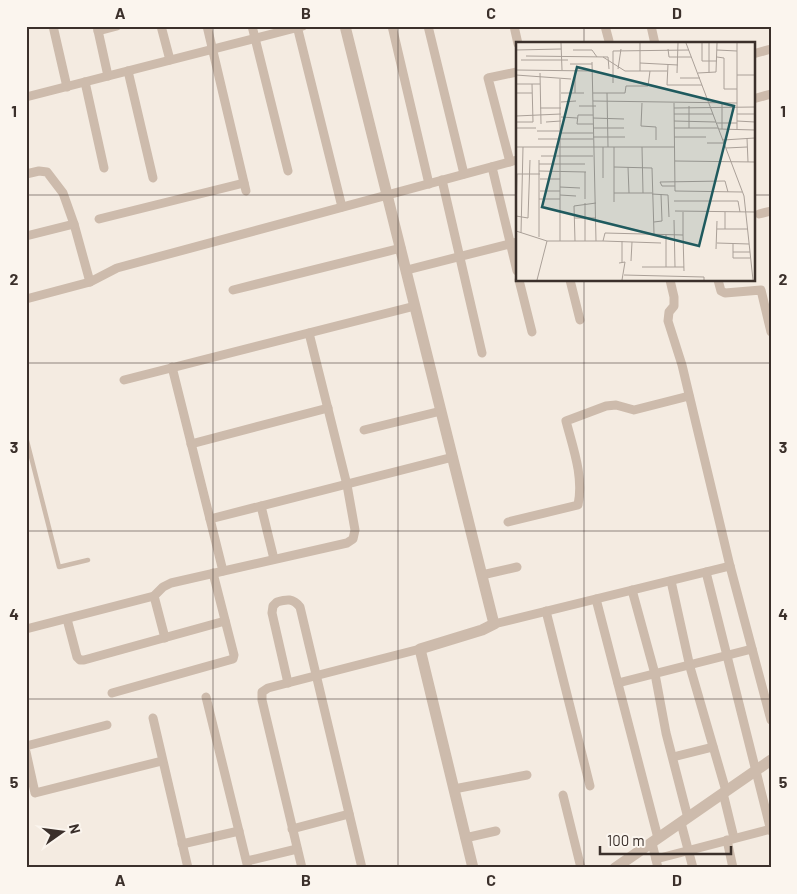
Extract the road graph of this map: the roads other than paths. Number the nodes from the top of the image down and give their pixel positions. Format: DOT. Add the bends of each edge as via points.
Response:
graph roads {
  1 [pos="53,26"];
  2 [pos="116,26"];
  3 [pos="162,26"];
  4 [pos="206,26"];
  5 [pos="252,26"];
  6 [pos="345,26"];
  7 [pos="392,26"];
  8 [pos="428,26"];
  9 [pos="514,26"];
  10 [pos="605,26"];
  11 [pos="651,26"];
  12 [pos="299,27"];
  13 [pos="97,29"];
  14 [pos="255,39"];
  15 [pos="609,41"];
  16 [pos="518,42"];
  17 [pos="655,42"];
  18 [pos="771,49"];
  19 [pos="212,50"];
  20 [pos="754,54"];
  21 [pos="170,60"];
  22 [pos="128,71"];
  23 [pos="516,72"];
  24 [pos="108,76"];
  25 [pos="85,82"];
  26 [pos="67,87"];
  27 [pos="771,94"];
  28 [pos="26,97"];
  29 [pos="754,98"];
  30 [pos="513,161"];
  31 [pos="492,167"];
  32 [pos="104,168"];
  33 [pos="288,171"];
  34 [pos="26,174"];
  35 [pos="464,174"];
  36 [pos="153,178"];
  37 [pos="442,180"];
  38 [pos="429,184"];
  39 [pos="388,194"];
  40 [pos="342,207"];
  41 [pos="771,211"];
  42 [pos="760,214"];
  43 [pos="99,219"];
  44 [pos="74,224"];
  45 [pos="26,236"];
  46 [pos="514,243"];
  47 [pos="401,248"];
  48 [pos="460,257"];
  49 [pos="516,262"];
  50 [pos="406,270"];
  51 [pos="519,281"];
  52 [pos="570,281"];
  53 [pos="670,281"];
  54 [pos="718,281"];
  55 [pos="90,282"];
  56 [pos="233,290"];
  57 [pos="26,299"];
  58 [pos="415,306"];
  59 [pos="580,320"];
  60 [pos="532,332"];
  61 [pos="771,332"];
  62 [pos="309,333"];
  63 [pos="482,353"];
  64 [pos="172,368"];
  65 [pos="124,380"];
  66 [pos="690,396"];
  67 [pos="328,408"];
  68 [pos="441,411"];
  69 [pos="364,430"];
  70 [pos="26,437"];
  71 [pos="191,444"];
  72 [pos="453,457"];
  73 [pos="347,484"];
  74 [pos="262,506"];
  75 [pos="210,518"];
  76 [pos="508,522"];
  77 [pos="274,559"];
  78 [pos="88,560"];
  79 [pos="730,566"];
  80 [pos="517,567"];
  81 [pos="223,571"];
  82 [pos="706,572"];
  83 [pos="214,573"];
  84 [pos="482,575"];
  85 [pos="671,580"];
  86 [pos="632,590"];
  87 [pos="154,596"];
  88 [pos="596,599"];
  89 [pos="546,611"];
  90 [pos="67,618"];
  91 [pos="225,621"];
  92 [pos="494,624"];
  93 [pos="26,629"];
  94 [pos="165,638"];
  95 [pos="420,649"];
  96 [pos="752,649"];
  97 [pos="727,655"];
  98 [pos="690,664"];
  99 [pos="655,674"];
  100 [pos="316,676"];
  101 [pos="288,683"];
  102 [pos="618,683"];
  103 [pos="112,693"];
  104 [pos="206,697"];
  105 [pos="153,718"];
  106 [pos="771,720"];
  107 [pos="107,725"];
  108 [pos="26,746"];
  109 [pos="713,747"];
  110 [pos="26,752"];
  111 [pos="672,757"];
  112 [pos="771,760"];
  113 [pos="162,761"];
  114 [pos="756,770"];
  115 [pos="526,775"];
  116 [pos="590,786"];
  117 [pos="454,789"];
  118 [pos="724,792"];
  119 [pos="31,794"];
  120 [pos="563,795"];
  121 [pos="349,814"];
  122 [pos="684,820"];
  123 [pos="292,829"];
  124 [pos="771,830"];
  125 [pos="239,831"];
  126 [pos="496,831"];
  127 [pos="466,838"];
  128 [pos="730,839"];
  129 [pos="655,841"];
  130 [pos="182,844"];
  131 [pos="298,849"];
  132 [pos="689,850"];
  133 [pos="657,864"];
  134 [pos="248,865"];
  135 [pos="188,868"];
  136 [pos="302,868"];
  137 [pos="362,868"];
  138 [pos="472,868"];
  139 [pos="581,868"];
  140 [pos="615,868"];
  141 [pos="693,868"];
  142 [pos="734,868"];
  1 -- 26 [label="street"];
  2 -- 13 [label="street"];
  3 -- 21 [label="street"];
  4 -- 19 [label="street"];
  5 -- 14 [label="street"];
  6 -- 39 [label="street"];
  7 -- 38 [label="street"];
  8 -- 35 [label="street"];
  9 -- 16 [label="street"];
  10 -- 15 [label="street"];
  11 -- 17 [label="street"];
  12 -- 14 [label="street"];
  12 -- 40 [label="street"];
  13 -- 24 [label="street"];
  14 -- 19 [label="street"];
  14 -- 33 [label="street"];
  18 -- 20 [label="street"];
  19 -- 21 [label="street"];
  19 -- 43 [label="street" via="245,187"];
  21 -- 22 [label="street"];
  22 -- 24 [label="street"];
  22 -- 36 [label="street"];
  23 -- 30 [label="street" via="488,78"];
  24 -- 25 [label="street"];
  25 -- 26 [label="street"];
  25 -- 32 [label="street"];
  26 -- 28 [label="street"];
  27 -- 29 [label="street"];
  30 -- 31 [label="street"];
  31 -- 35 [label="street"];
  31 -- 46 [label="street"];
  34 -- 44 [label="street" via="47,172 63,193"];
  35 -- 37 [label="street"];
  37 -- 38 [label="street"];
  37 -- 48 [label="street"];
  38 -- 39 [label="street"];
  39 -- 40 [label="street"];
  39 -- 47 [label="street"];
  40 -- 55 [label="street" via="117,268"];
  41 -- 42 [label="street"];
  44 -- 45 [label="street"];
  44 -- 55 [label="street"];
  46 -- 48 [label="street"];
  46 -- 49 [label="street"];
  47 -- 50 [label="street"];
  47 -- 56 [label="street"];
  48 -- 50 [label="street"];
  48 -- 63 [label="street"];
  50 -- 58 [label="street"];
  51 -- 60 [label="street"];
  52 -- 59 [label="street"];
  53 -- 66 [label="street" via="674,306 668,320"];
  54 -- 61 [label="street" via="721,291 725,293 761,290"];
  55 -- 57 [label="street"];
  58 -- 62 [label="street"];
  58 -- 68 [label="street"];
  62 -- 64 [label="street"];
  62 -- 67 [label="street"];
  64 -- 65 [label="street"];
  64 -- 71 [label="street"];
  66 -- 76 [label="street" via="634,410 606,406 566,421 578,468 578,505"];
  66 -- 79 [label="street"];
  67 -- 71 [label="street"];
  67 -- 73 [label="street"];
  68 -- 69 [label="street"];
  68 -- 72 [label="street"];
  70 -- 78 [label="lane" via="59,567"];
  71 -- 75 [label="street"];
  72 -- 73 [label="street"];
  72 -- 84 [label="street"];
  73 -- 74 [label="street"];
  73 -- 77 [label="street" via="355,530 353,539"];
  74 -- 75 [label="street"];
  74 -- 77 [label="street"];
  75 -- 81 [label="street"];
  77 -- 81 [label="street"];
  79 -- 82 [label="street"];
  79 -- 96 [label="street"];
  80 -- 84 [label="street"];
  81 -- 83 [label="street"];
  82 -- 85 [label="street"];
  82 -- 97 [label="street"];
  83 -- 87 [label="street" via="171,583"];
  83 -- 91 [label="street"];
  84 -- 92 [label="street"];
  85 -- 86 [label="street"];
  85 -- 98 [label="street"];
  86 -- 88 [label="street"];
  86 -- 99 [label="street"];
  87 -- 90 [label="street"];
  87 -- 94 [label="street"];
  88 -- 89 [label="street"];
  88 -- 102 [label="street"];
  89 -- 92 [label="street"];
  89 -- 116 [label="street"];
  90 -- 93 [label="street"];
  90 -- 94 [label="street" via="80,660"];
  91 -- 94 [label="street"];
  91 -- 103 [label="street" via="233,659"];
  92 -- 95 [label="street"];
  95 -- 100 [label="street"];
  95 -- 117 [label="street"];
  96 -- 97 [label="street"];
  96 -- 106 [label="street"];
  97 -- 98 [label="street"];
  97 -- 114 [label="street"];
  98 -- 99 [label="street"];
  98 -- 109 [label="street"];
  99 -- 102 [label="street"];
  99 -- 111 [label="street"];
  100 -- 101 [label="street"];
  100 -- 101 [label="street" via="300,607 288,599 277,602 272,613"];
  100 -- 121 [label="street"];
  101 -- 123 [label="street" via="268,688 262,692 262,700"];
  102 -- 129 [label="street"];
  104 -- 125 [label="street"];
  105 -- 113 [label="street"];
  107 -- 108 [label="street"];
  109 -- 111 [label="street"];
  109 -- 118 [label="street"];
  110 -- 119 [label="street"];
  111 -- 122 [label="street"];
  112 -- 114 [label="street"];
  113 -- 119 [label="street"];
  113 -- 130 [label="street"];
  114 -- 118 [label="street"];
  114 -- 124 [label="street"];
  115 -- 117 [label="street"];
  117 -- 127 [label="street"];
  118 -- 122 [label="street"];
  118 -- 128 [label="street"];
  120 -- 139 [label="street"];
  121 -- 123 [label="street"];
  121 -- 137 [label="street"];
  122 -- 129 [label="street"];
  122 -- 132 [label="street"];
  123 -- 131 [label="street"];
  124 -- 128 [label="street"];
  125 -- 130 [label="street"];
  125 -- 134 [label="street"];
  126 -- 127 [label="street"];
  127 -- 138 [label="street"];
  128 -- 132 [label="street"];
  128 -- 142 [label="street"];
  129 -- 133 [label="street"];
  129 -- 140 [label="street"];
  130 -- 135 [label="street"];
  131 -- 134 [label="street"];
  131 -- 136 [label="street"];
  132 -- 133 [label="street"];
  132 -- 141 [label="street"];
}
